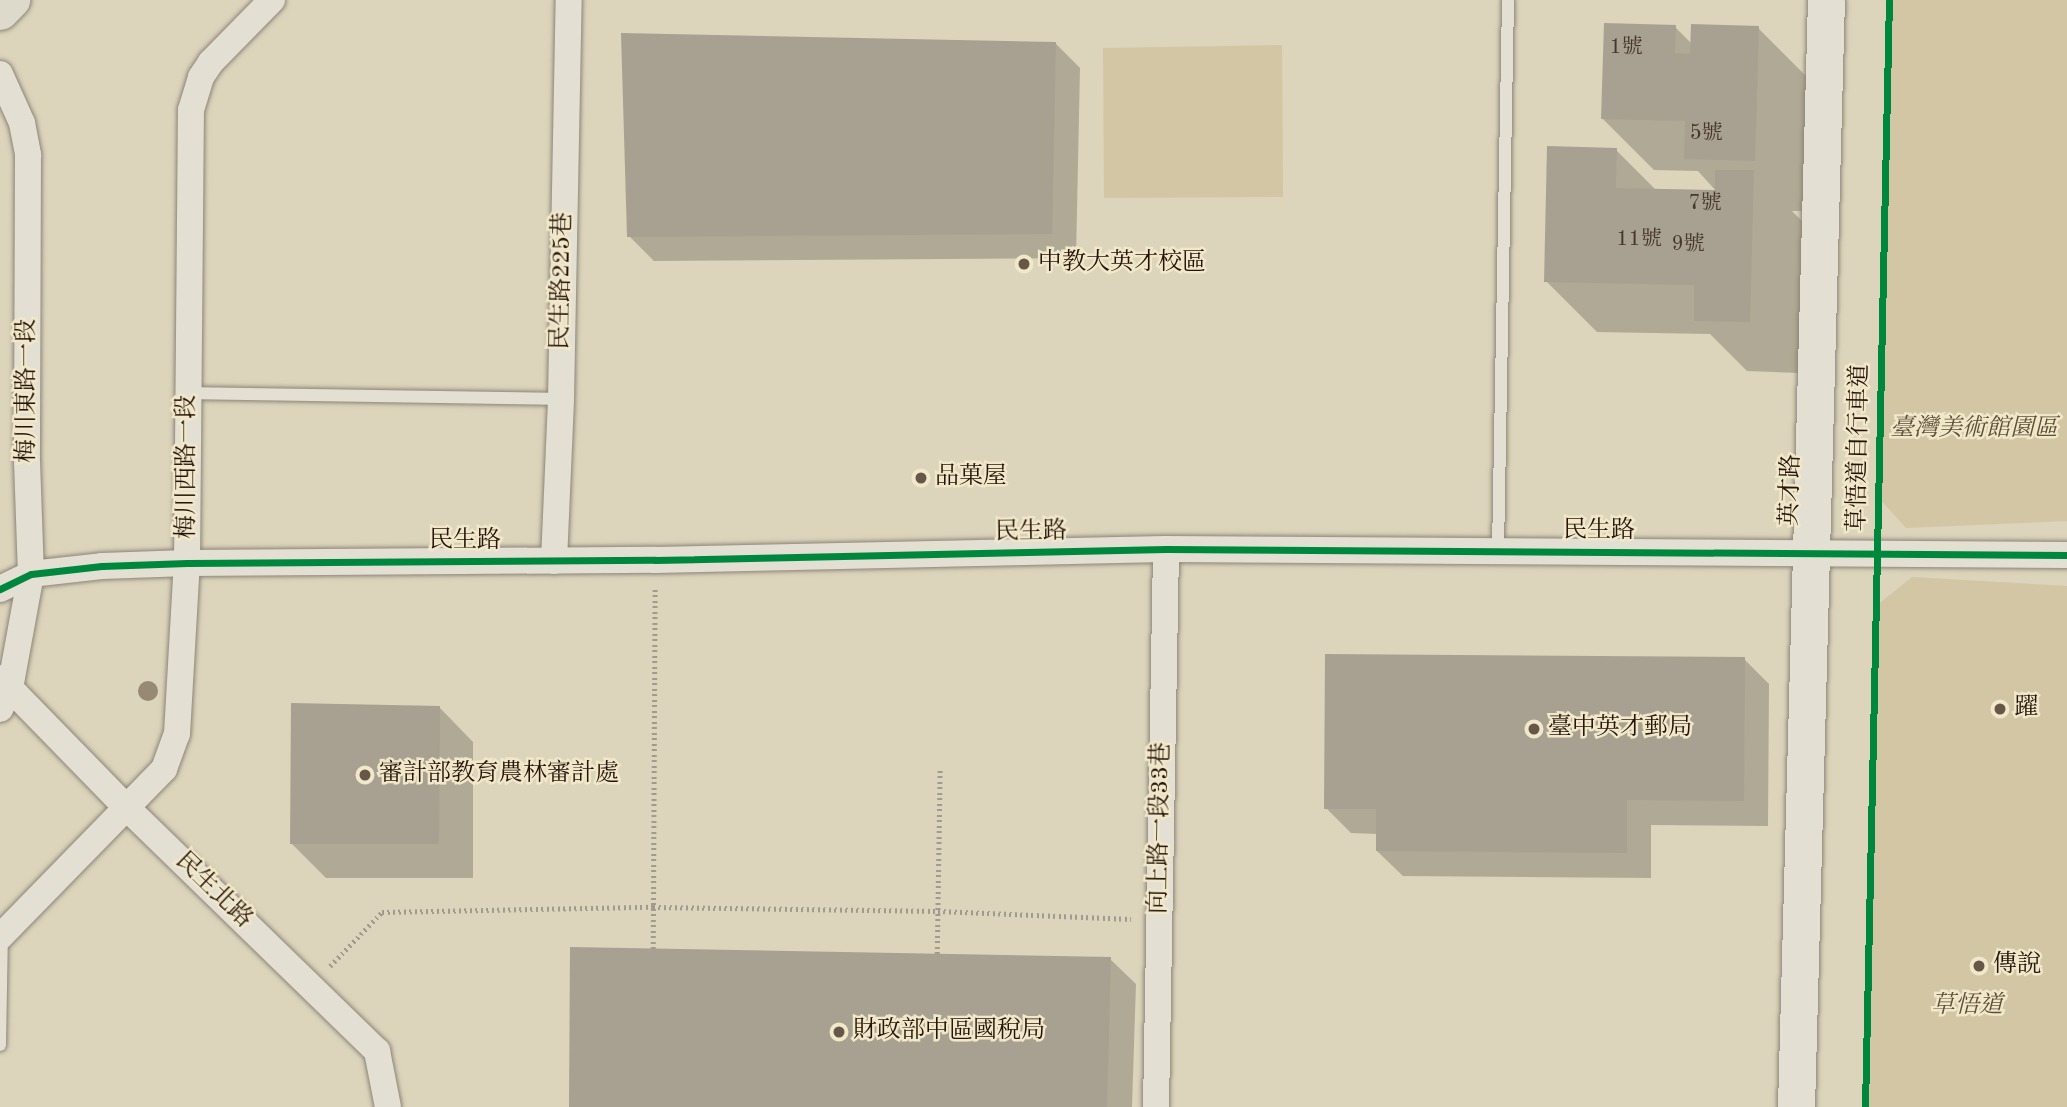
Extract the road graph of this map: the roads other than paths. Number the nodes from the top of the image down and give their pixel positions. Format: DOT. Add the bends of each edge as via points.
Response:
graph roads {
  1 [pos="11,0"];
  2 [pos="272,0"];
  3 [pos="569,0"];
  4 [pos="1508,0"];
  5 [pos="1826,0"];
  6 [pos="0,11"];
  7 [pos="0,74"];
  8 [pos="189,393"];
  9 [pos="561,399"];
  10 [pos="1166,549"];
  11 [pos="1498,551"];
  12 [pos="1810,552"];
  13 [pos="2067,555"];
  14 [pos="554,561"];
  15 [pos="187,563"];
  16 [pos="31,574"];
  17 [pos="0,589"];
  18 [pos="3,692"];
  19 [pos="127,808"];
  20 [pos="1,936"];
  21 [pos="0,1045"];
  22 [pos="388,1107"];
  23 [pos="1156,1107"];
  24 [pos="1796,1107"];
  1 -- 6 [label="main road"];
  2 -- 8 [label="street, 梅川西路一段" via="211,62 191,110"];
  3 -- 9 [label="street, 民生路225巷"];
  4 -- 11 [label="lane"];
  5 -- 12 [label="main road, 英才路"];
  7 -- 16 [label="street, 梅川東路一段" via="22,122 28,155"];
  8 -- 9 [label="lane"];
  8 -- 15 [label="street, 梅川西路一段"];
  9 -- 14 [label="street, 民生路225巷"];
  10 -- 11 [label="street, 民生路"];
  10 -- 14 [label="street, 民生路"];
  10 -- 23 [label="street, 向上路一段33巷"];
  11 -- 12 [label="street, 民生路"];
  12 -- 13 [label="street, 民生路"];
  12 -- 24 [label="main road, 英才路"];
  14 -- 15 [label="street, 民生路"];
  15 -- 16 [label="street, 民生路"];
  15 -- 19 [label="street, 梅川西路一段" via="177,734 164,769"];
  16 -- 17 [label="street, 民生路"];
  16 -- 18 [label="street, 梅川東路一段"];
  18 -- 19 [label="street, 民生北路"];
  19 -- 20 [label="street, 梅川西路一段"];
  19 -- 22 [label="street, 民生北路" via="377,1051"];
  20 -- 21 [label="lane"];
}
